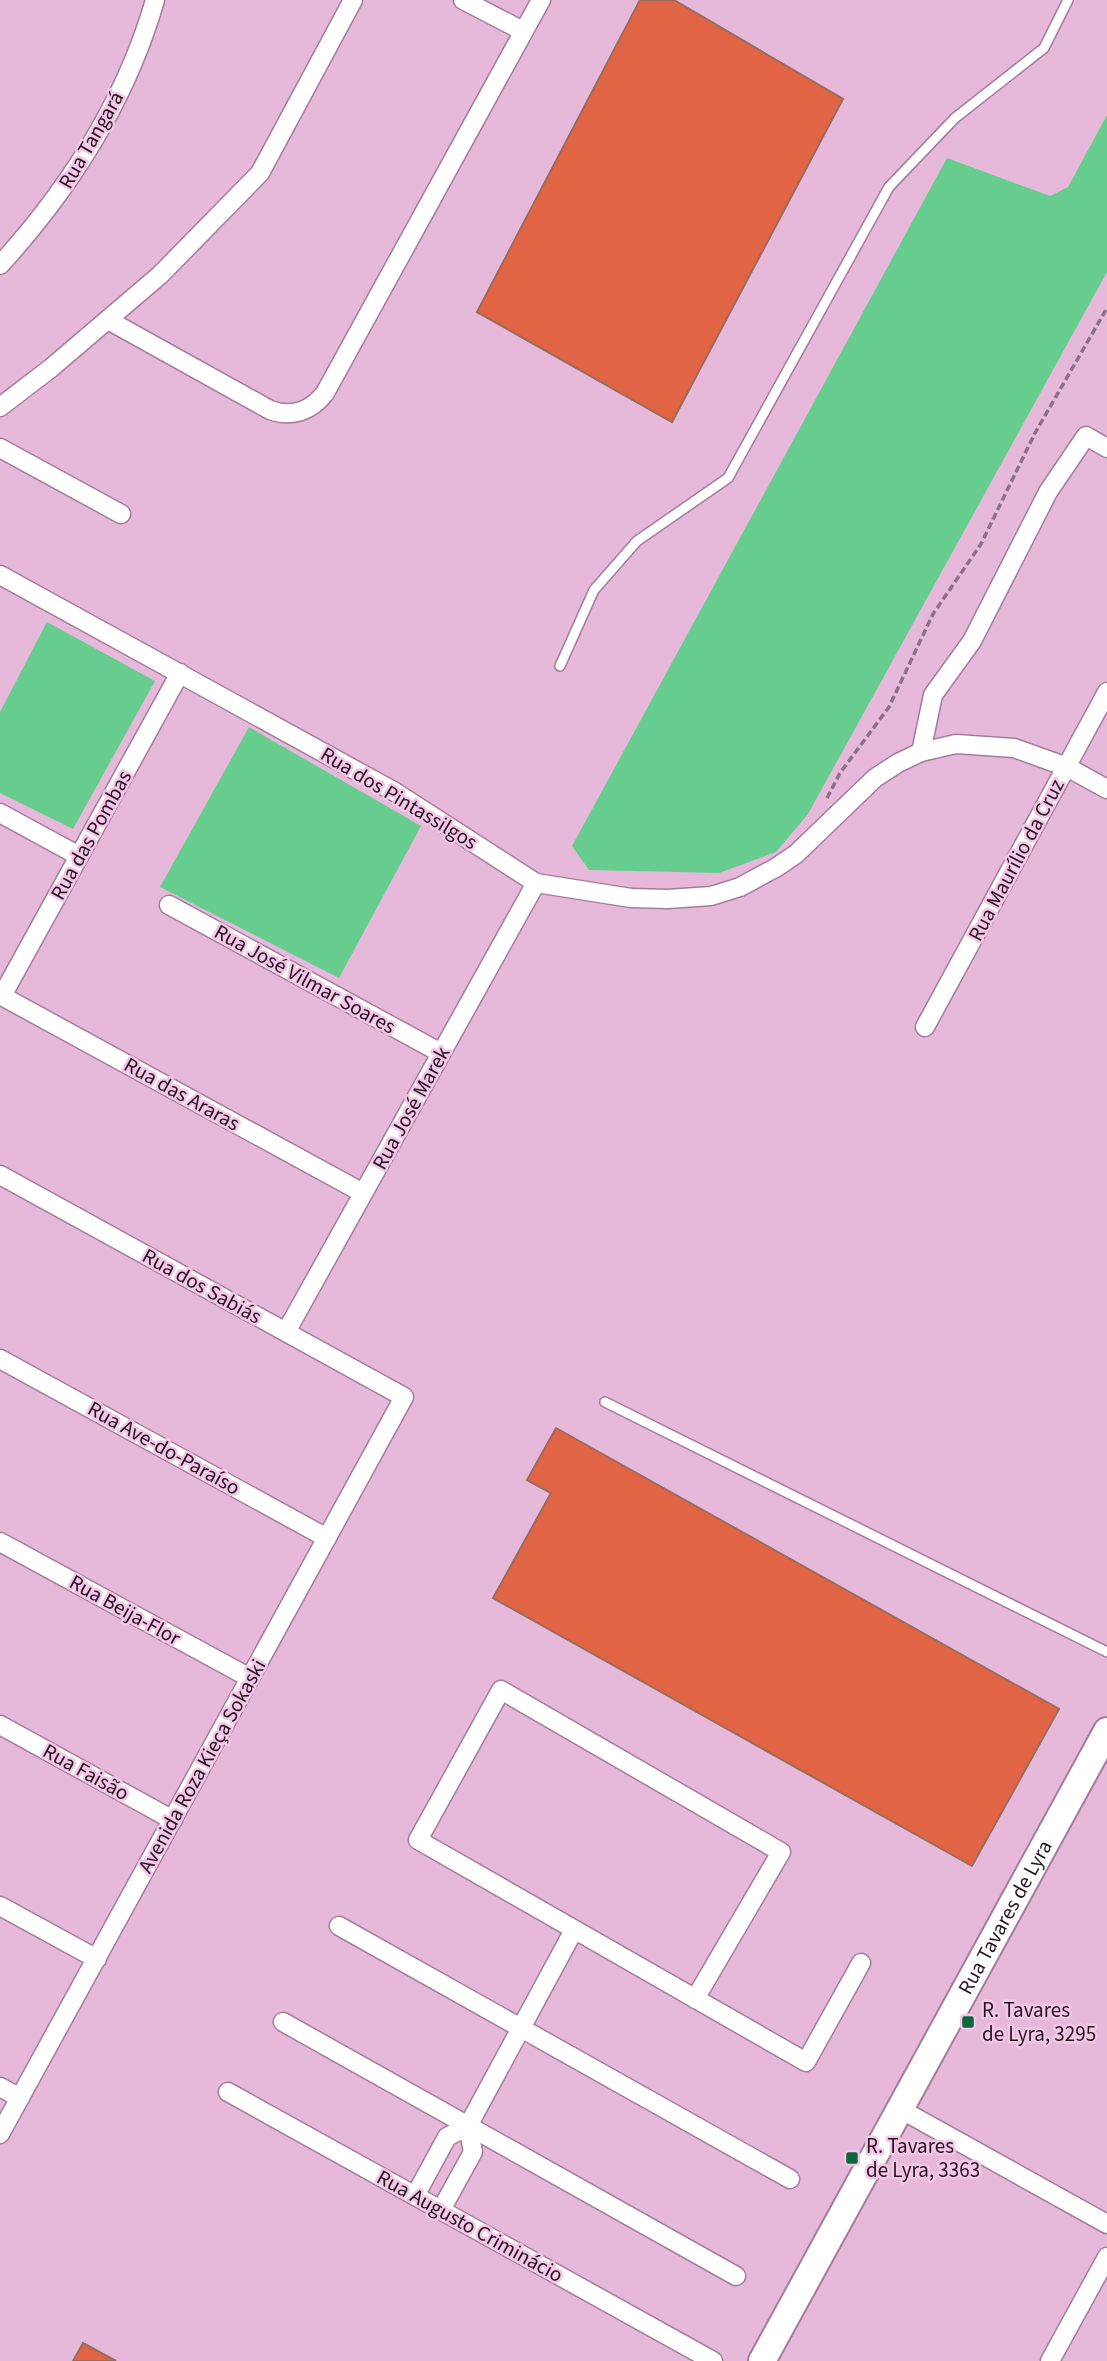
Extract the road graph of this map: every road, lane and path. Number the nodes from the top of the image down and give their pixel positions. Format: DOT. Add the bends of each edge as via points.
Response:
graph roads {
  1 [pos="155,0"];
  2 [pos="353,0"];
  3 [pos="463,0"];
  4 [pos="541,0"];
  5 [pos="1068,0"];
  6 [pos="523,31"];
  7 [pos="0,264"];
  8 [pos="1107,308"];
  9 [pos="108,320"];
  10 [pos="0,407"];
  11 [pos="0,448"];
  12 [pos="1107,448"];
  13 [pos="121,514"];
  14 [pos="0,575"];
  15 [pos="560,666"];
  16 [pos="180,673"];
  17 [pos="1107,692"];
  18 [pos="921,752"];
  19 [pos="1066,767"];
  20 [pos="1107,789"];
  21 [pos="0,813"];
  22 [pos="813,836"];
  23 [pos="79,856"];
  24 [pos="536,883"];
  25 [pos="169,905"];
  26 [pos="1,995"];
  27 [pos="925,1027"];
  28 [pos="441,1054"];
  29 [pos="0,1175"];
  30 [pos="363,1194"];
  31 [pos="286,1332"];
  32 [pos="0,1359"];
  33 [pos="404,1397"];
  34 [pos="604,1402"];
  35 [pos="327,1538"];
  36 [pos="0,1542"];
  37 [pos="1107,1652"];
  38 [pos="250,1678"];
  39 [pos="0,1725"];
  40 [pos="1107,1731"];
  41 [pos="173,1820"];
  42 [pos="0,1906"];
  43 [pos="339,1926"];
  44 [pos="575,1930"];
  45 [pos="97,1959"];
  46 [pos="861,1963"];
  47 [pos="695,1999"];
  48 [pos="283,2022"];
  49 [pos="521,2028"];
  50 [pos="0,2087"];
  51 [pos="228,2092"];
  52 [pos="20,2098"];
  53 [pos="900,2109"];
  54 [pos="468,2126"];
  55 [pos="0,2134"];
  56 [pos="790,2179"];
  57 [pos="415,2196"];
  58 [pos="442,2210"];
  59 [pos="1107,2224"];
  60 [pos="1107,2257"];
  61 [pos="736,2276"];
  62 [pos="713,2361"];
  63 [pos="762,2361"];
  64 [pos="1050,2361"];
  1 -- 7 [label="street, Rua Tangará" via="139,49 102,128 54,202"];
  2 -- 9 [label="street" via="261,173"];
  3 -- 6 [label="street"];
  4 -- 6 [label="street"];
  5 -- 15 [label="lane" via="1044,48 955,118 889,187 728,478 637,541 594,590"];
  6 -- 9 [label="street" via="325,393 312,407 295,414 270,410"];
  8 -- 22 [label="path" via="1030,443 989,530 933,614 889,706 833,784"];
  9 -- 10 [label="street"];
  11 -- 13 [label="street"];
  12 -- 18 [label="street" via="1086,436 1048,492 972,641 933,695"];
  14 -- 16 [label="street, Rua dos Pintassilgos"];
  16 -- 23 [label="street, Rua das Pombas"];
  16 -- 24 [label="street, Rua dos Pintassilgos" via="396,792"];
  17 -- 19 [label="street, Rua Maurílio da Cruz"];
  18 -- 19 [label="street, Rua dos Pintassilgos" via="956,744 1014,748"];
  18 -- 22 [label="street, Rua dos Pintassilgos" via="875,778"];
  19 -- 20 [label="street, Rua dos Pintassilgos"];
  19 -- 27 [label="street, Rua Maurílio da Cruz"];
  21 -- 23 [label="street"];
  22 -- 24 [label="street, Rua dos Pintassilgos" via="778,867 711,896 631,898"];
  23 -- 26 [label="street, Rua das Pombas"];
  24 -- 28 [label="street, Rua José Marek"];
  25 -- 28 [label="street, Rua José Vilmar Soares"];
  26 -- 30 [label="street, Rua das Araras"];
  28 -- 30 [label="street, Rua José Marek"];
  29 -- 31 [label="street, Rua dos Sabiás"];
  30 -- 31 [label="street, Rua José Marek"];
  31 -- 33 [label="street, Rua dos Sabiás"];
  32 -- 35 [label="street, Rua Ave-do-Paraíso"];
  33 -- 35 [label="street, Avenida Roza Kieça Sokaski"];
  34 -- 37 [label="lane"];
  35 -- 38 [label="street, Avenida Roza Kieça Sokaski"];
  36 -- 38 [label="street, Rua Beija-Flor"];
  38 -- 41 [label="street, Avenida Roza Kieça Sokaski"];
  39 -- 41 [label="street, Rua Faisão"];
  40 -- 53 [label="main road, Rua Tavares de Lyra"];
  41 -- 45 [label="street, Avenida Roza Kieça Sokaski"];
  42 -- 45 [label="street"];
  43 -- 49 [label="street"];
  44 -- 47 [label="street"];
  44 -- 47 [label="street" via="418,1840 501,1690 781,1852"];
  44 -- 49 [label="street"];
  45 -- 52 [label="street, Avenida Roza Kieça Sokaski"];
  46 -- 47 [label="street" via="806,2062"];
  48 -- 54 [label="street"];
  49 -- 54 [label="street"];
  49 -- 56 [label="street"];
  50 -- 52 [label="street"];
  51 -- 57 [label="street, Rua Augusto Criminácio"];
  52 -- 55 [label="street, Avenida Roza Kieça Sokaski"];
  53 -- 59 [label="street"];
  53 -- 63 [label="main road, Rua Tavares de Lyra"];
  54 -- 57 [label="street" via="447,2137"];
  54 -- 58 [label="street" via="473,2152"];
  54 -- 61 [label="street"];
  57 -- 58 [label="street, Rua Augusto Criminácio"];
  58 -- 62 [label="street, Rua Augusto Criminácio"];
  60 -- 64 [label="street"];
}
